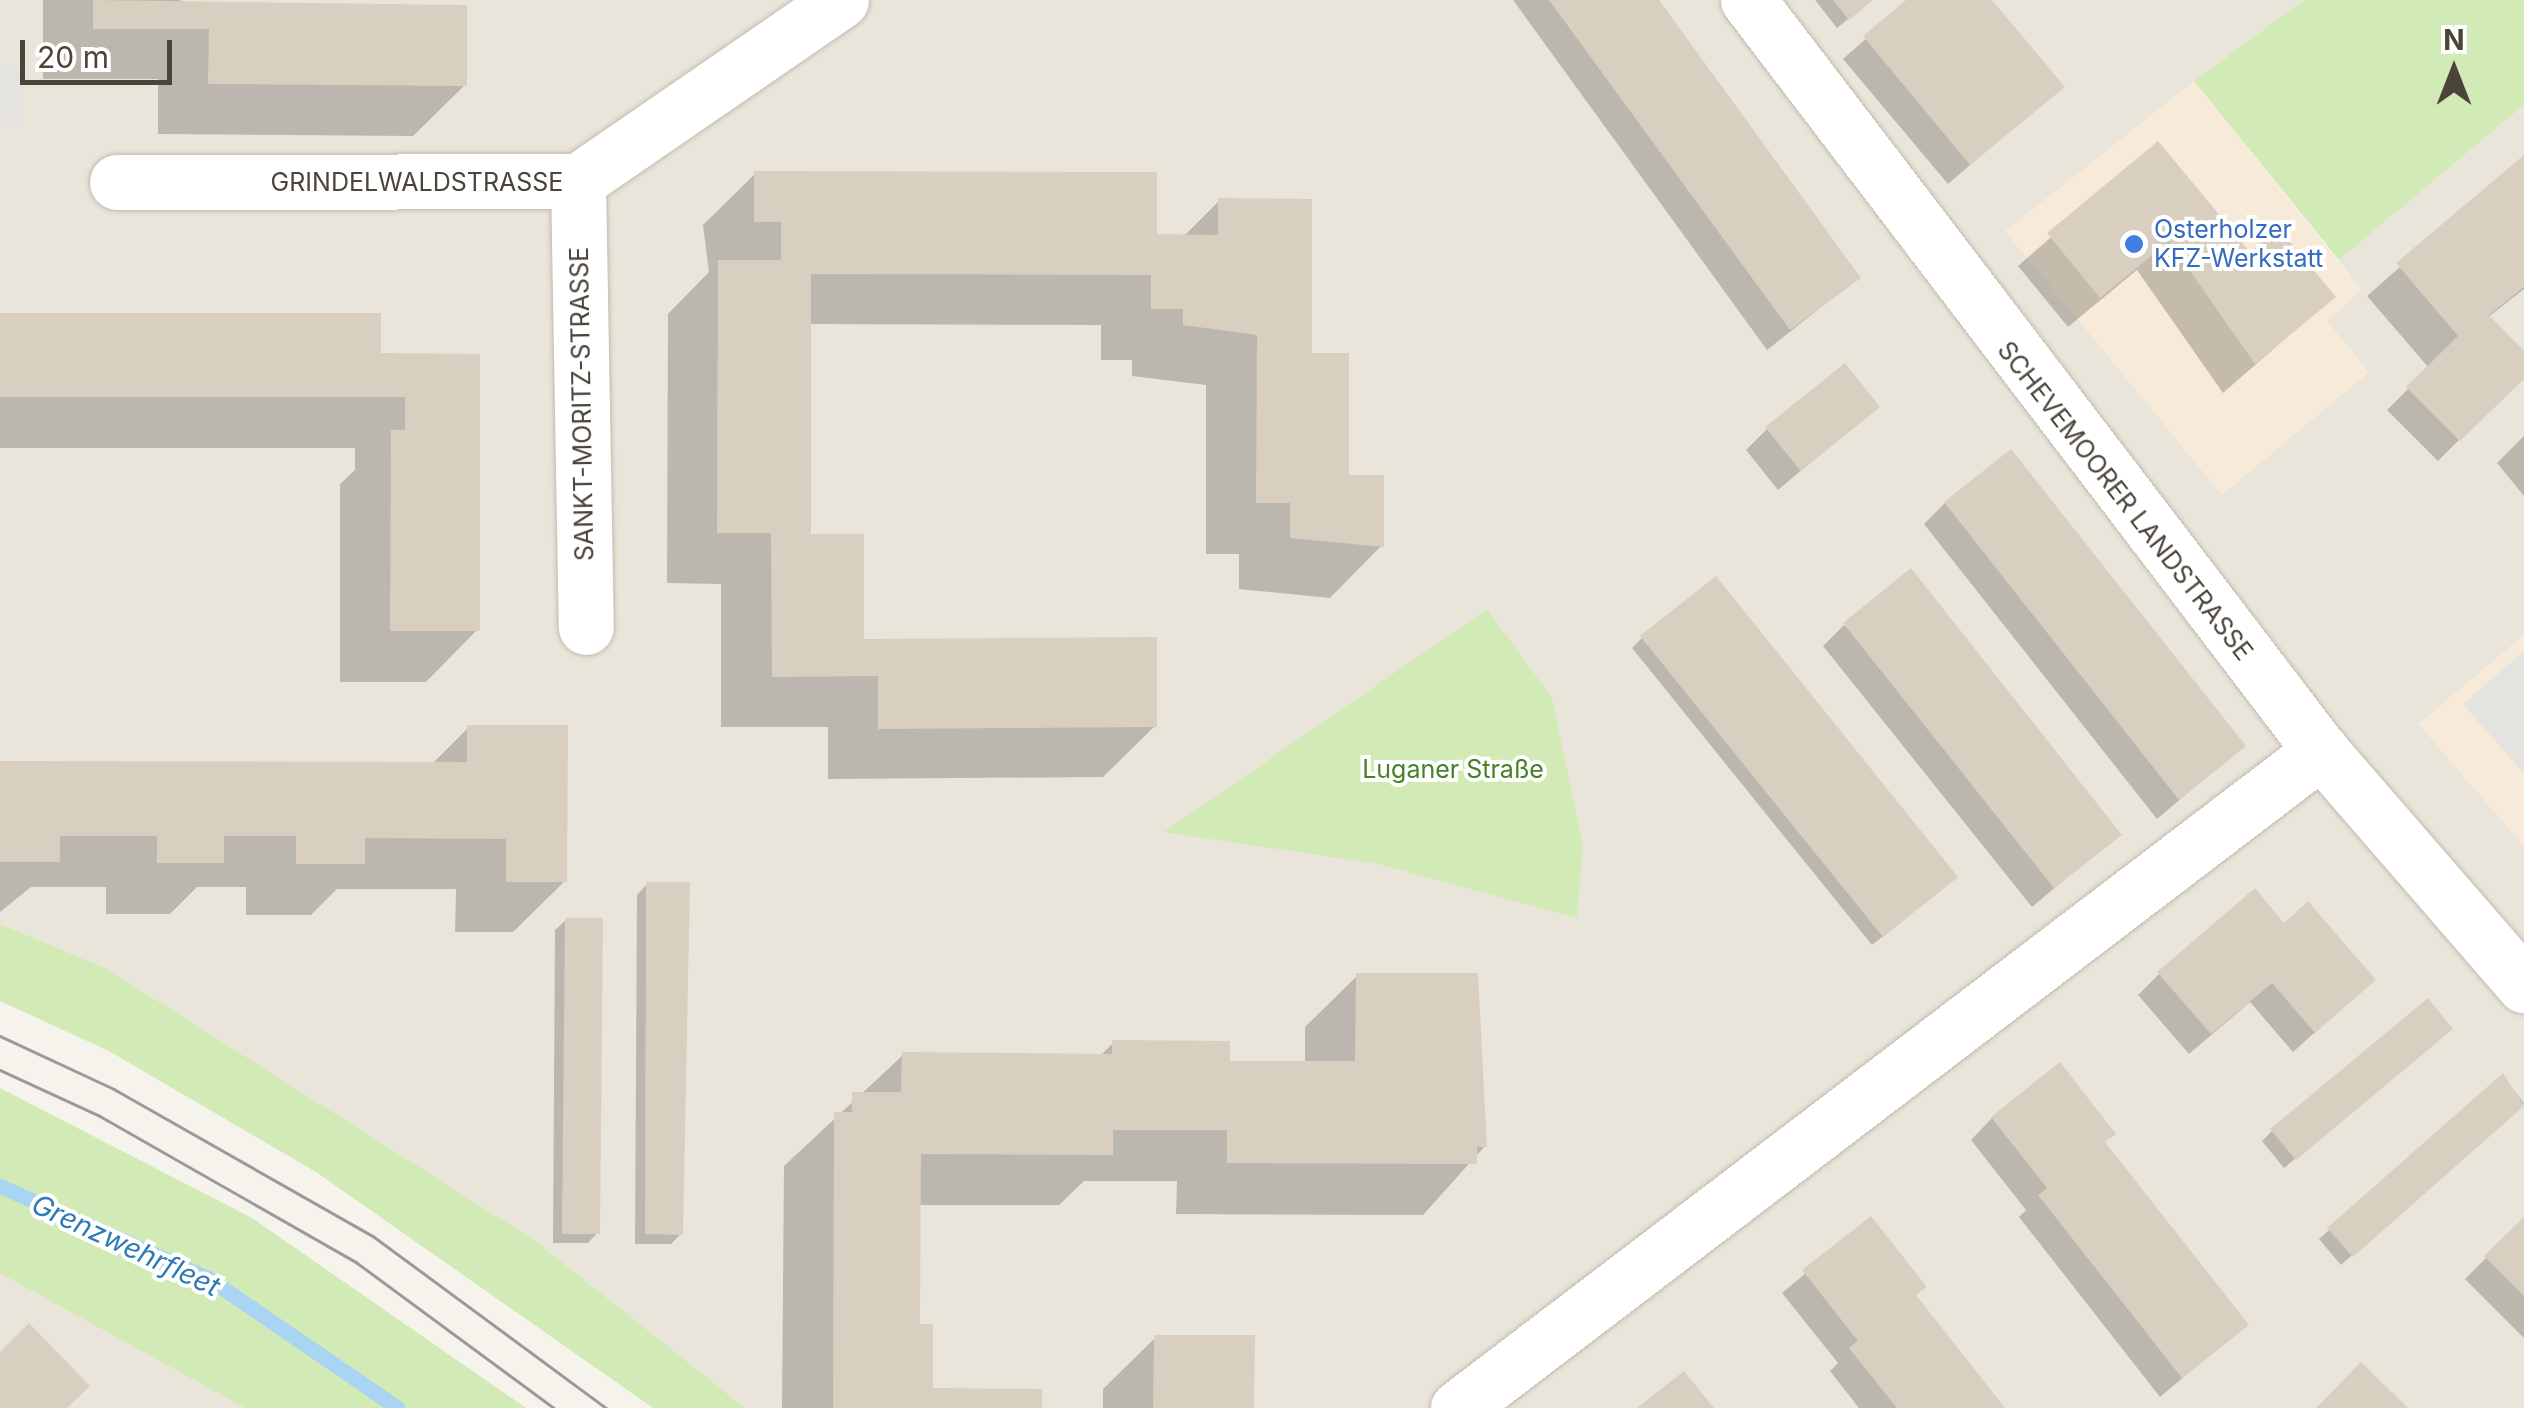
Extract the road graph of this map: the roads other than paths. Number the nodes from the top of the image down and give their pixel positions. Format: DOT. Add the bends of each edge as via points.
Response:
graph roads {
  1 [pos="841,0"];
  2 [pos="1748,0"];
  3 [pos="578,181"];
  4 [pos="117,182"];
  5 [pos="586,627"];
  6 [pos="2321,752"];
  7 [pos="2524,985"];
  8 [pos="1458,1408"];
  1 -- 3 [label="street, GRINDELWALDSTRASSE"];
  2 -- 6 [label="street, SCHEVEMOORER LANDSTRASSE" via="1938,262"];
  3 -- 4 [label="street, GRINDELWALDSTRASSE"];
  3 -- 5 [label="street, SANKT-MORITZ-STRASSE"];
  6 -- 7 [label="street, SCHEVEMOORER LANDSTRASSE"];
  6 -- 8 [label="street"];
}
